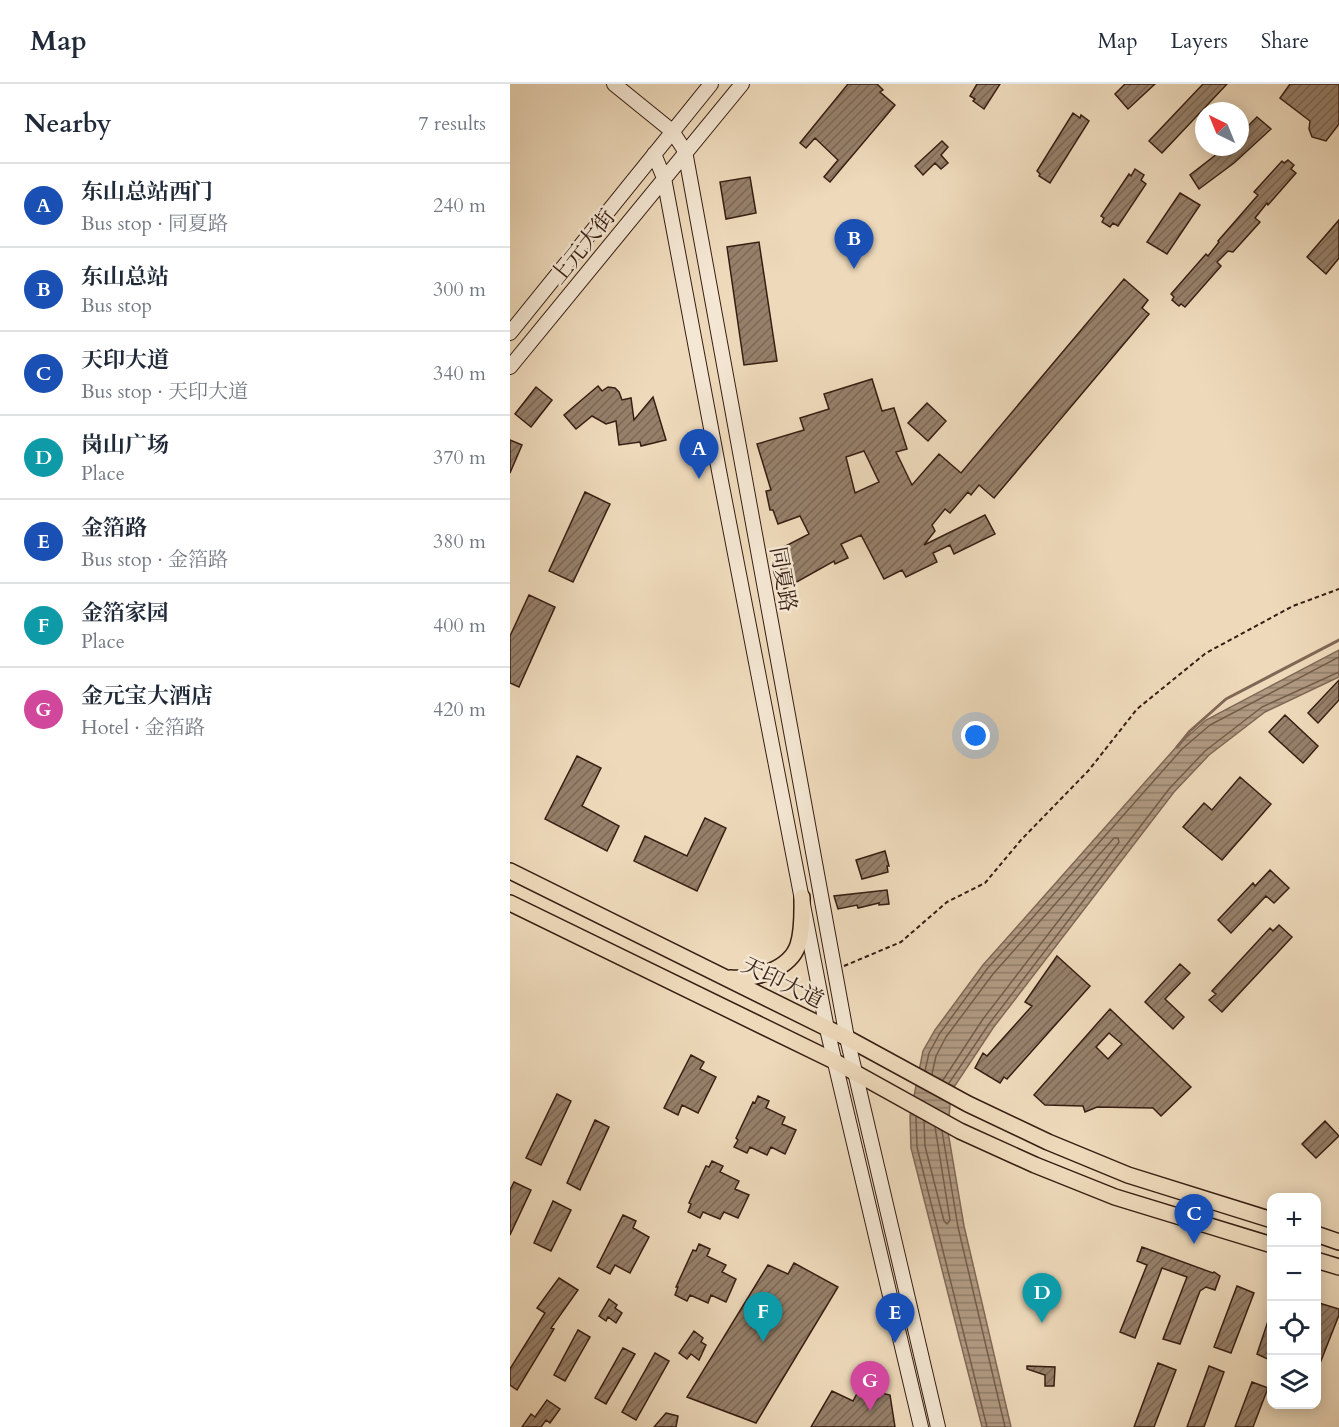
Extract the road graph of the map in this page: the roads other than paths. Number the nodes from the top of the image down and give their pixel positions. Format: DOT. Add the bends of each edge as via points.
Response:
graph roads {
  1 [pos="614,84"];
  2 [pos="711,84"];
  3 [pos="742,84"];
  4 [pos="672,131"];
  5 [pos="685,151"];
  6 [pos="654,154"];
  7 [pos="664,178"];
  8 [pos="510,333"];
  9 [pos="510,367"];
  10 [pos="510,871"];
  11 [pos="802,897"];
  12 [pos="510,903"];
  13 [pos="725,978"];
  14 [pos="827,1029"];
  15 [pos="847,1038"];
  16 [pos="834,1061"];
  17 [pos="855,1072"];
  18 [pos="1267,1218"];
  19 [pos="1321,1235"];
  20 [pos="1339,1242"];
  21 [pos="1267,1243"];
  22 [pos="1321,1261"];
  23 [pos="1339,1267"];
  24 [pos="921,1427"];
  25 [pos="938,1427"];
  1 -- 4 [label="main road, 同夏路"];
  2 -- 4 [label="main road, 上元大街"];
  3 -- 5 [label="main road, 上元大街"];
  4 -- 5 [label="main road, 同夏路"];
  4 -- 6 [label="main road, 上元大街"];
  5 -- 7 [label="main road, 上元大街"];
  5 -- 15 [label="main road, 同夏路"];
  6 -- 7 [label="main road, 同夏路"];
  6 -- 8 [label="main road, 上元大街"];
  7 -- 9 [label="main road, 上元大街"];
  7 -- 11 [label="main road, 同夏路"];
  10 -- 13 [label="main road, 天印大道"];
  11 -- 13 [label="main road" via="801,928 794,954 785,963 756,976"];
  11 -- 14 [label="main road, 同夏路"];
  12 -- 16 [label="main road"];
  13 -- 14 [label="main road, 天印大道"];
  14 -- 15 [label="main road, 天印大道"];
  14 -- 16 [label="main road, 同夏路"];
  15 -- 17 [label="main road, 同夏路"];
  15 -- 18 [label="main road, 天印大道" via="968,1104 1048,1142 1128,1175"];
  16 -- 17 [label="main road"];
  16 -- 24 [label="main road, 同夏路"];
  17 -- 21 [label="main road" via="960,1131 1035,1165 1115,1197"];
  17 -- 25 [label="main road, 同夏路"];
  19 -- 20 [label="main road"];
  22 -- 23 [label="main road"];
}
